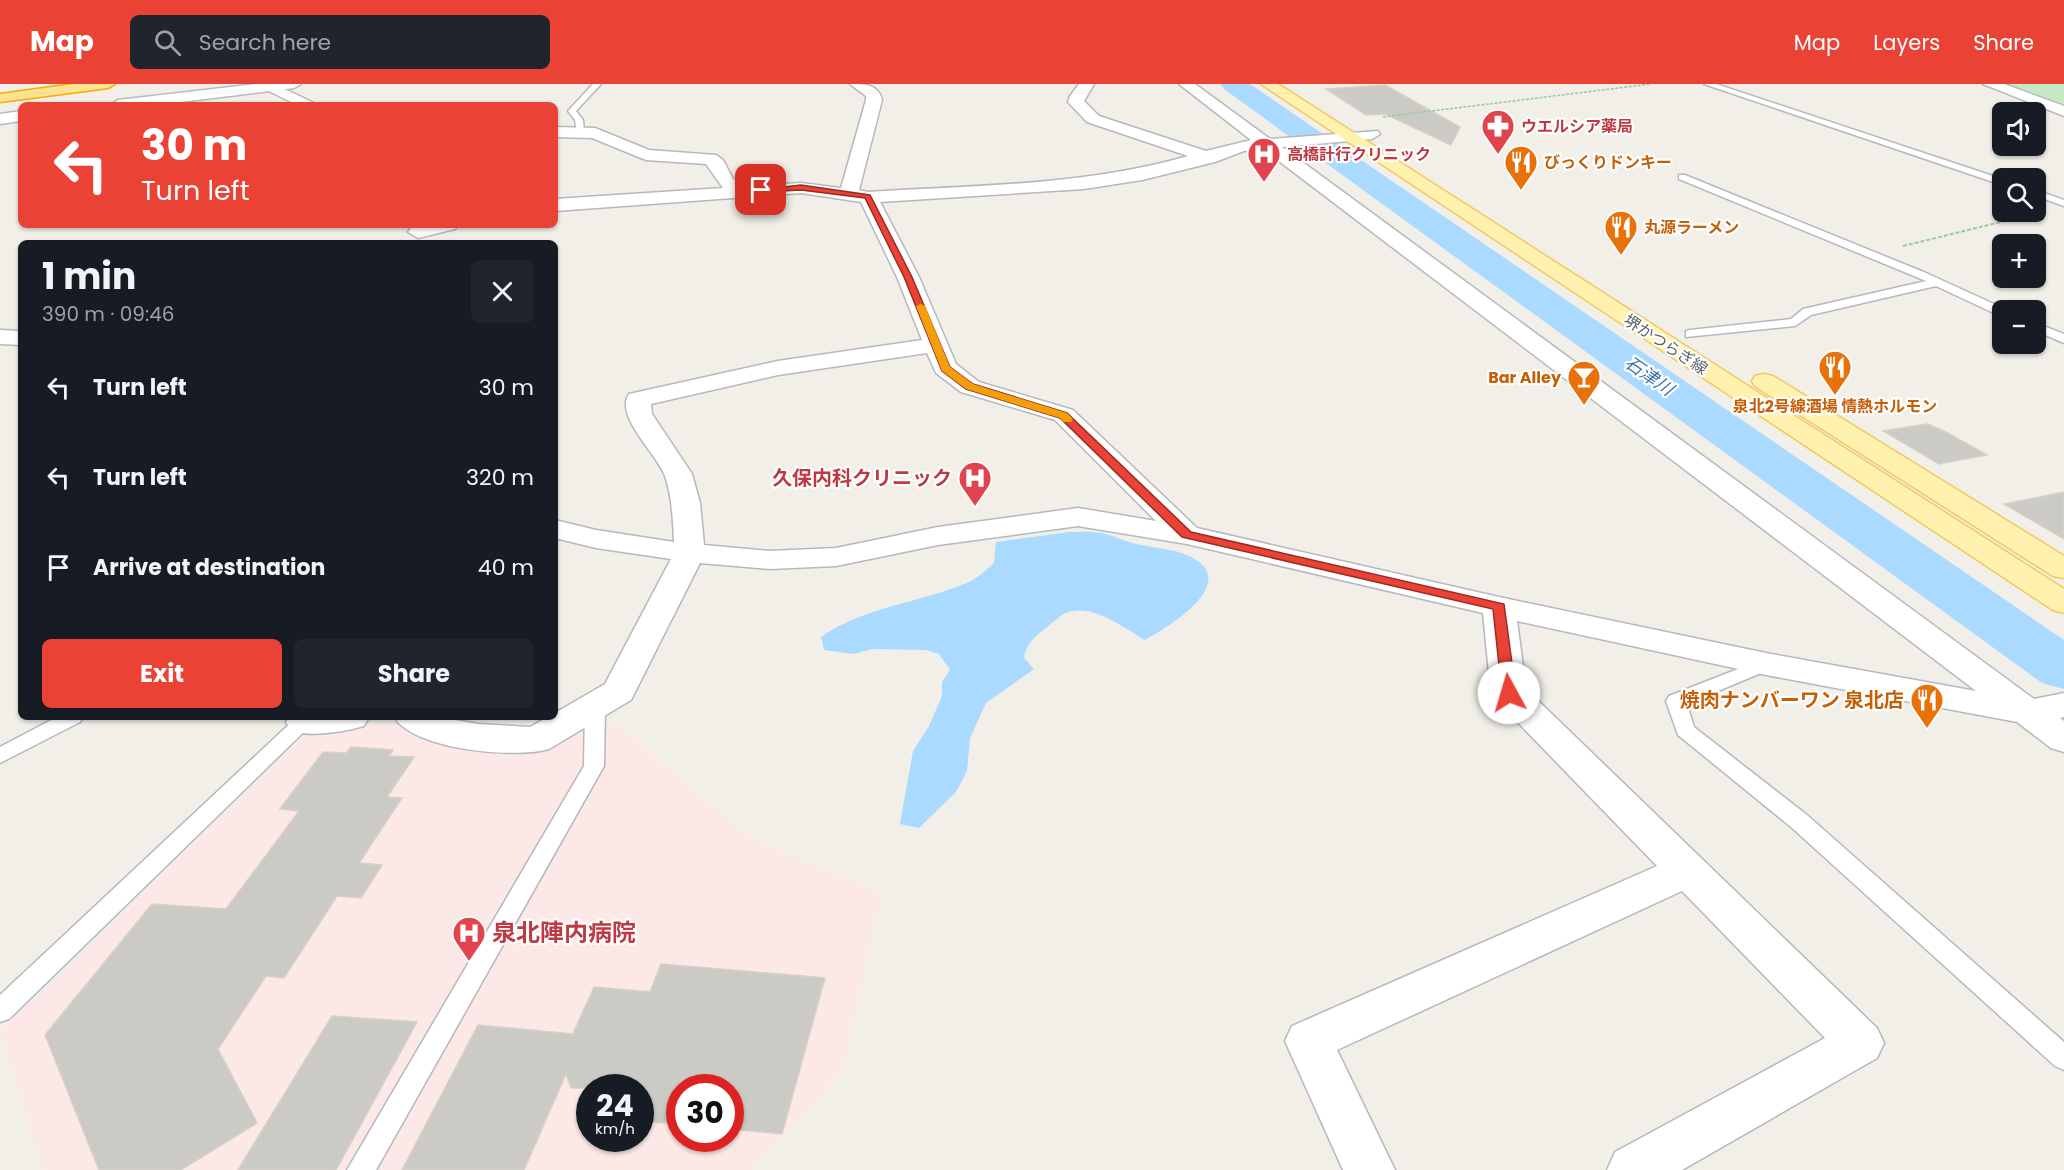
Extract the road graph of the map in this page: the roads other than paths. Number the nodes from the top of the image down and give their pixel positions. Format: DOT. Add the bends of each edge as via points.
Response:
graph roads {
  1 [pos="69,84"];
  2 [pos="108,84"];
  3 [pos="294,84"];
  4 [pos="597,84"];
  5 [pos="857,84"];
  6 [pos="1088,84"];
  7 [pos="1186,84"];
  8 [pos="1268,84"];
  9 [pos="1293,84"];
  10 [pos="1708,84"];
  11 [pos="1990,84"];
  12 [pos="265,86"];
  13 [pos="0,93"];
  14 [pos="0,98"];
  15 [pos="141,102"];
  16 [pos="303,102"];
  17 [pos="2064,111"];
  18 [pos="18,116"];
  19 [pos="0,119"];
  20 [pos="558,132"];
  21 [pos="580,132"];
  22 [pos="1344,132"];
  23 [pos="1266,144"];
  24 [pos="1209,158"];
  25 [pos="1682,177"];
  26 [pos="1992,179"];
  27 [pos="741,191"];
  28 [pos="858,195"];
  29 [pos="2046,197"];
  30 [pos="2064,203"];
  31 [pos="558,205"];
  32 [pos="436,228"];
  33 [pos="415,233"];
  34 [pos="1937,282"];
  35 [pos="1992,307"];
  36 [pos="2046,331"];
  37 [pos="1690,334"];
  38 [pos="0,337"];
  39 [pos="18,338"];
  40 [pos="2064,339"];
  41 [pos="937,345"];
  42 [pos="558,530"];
  43 [pos="1186,535"];
  44 [pos="690,553"];
  45 [pos="2064,569"];
  46 [pos="2064,603"];
  47 [pos="1499,607"];
  48 [pos="1766,664"];
  49 [pos="2064,705"];
  50 [pos="595,707"];
  51 [pos="2027,712"];
  52 [pos="67,720"];
  53 [pos="323,720"];
  54 [pos="417,720"];
  55 [pos="304,722"];
  56 [pos="2064,739"];
  57 [pos="0,756"];
  58 [pos="1687,871"];
  59 [pos="0,1011"];
  60 [pos="2064,1058"];
  61 [pos="361,1170"];
  62 [pos="1368,1170"];
  63 [pos="1633,1170"];
  1 -- 13 [label="highway"];
  2 -- 14 [label="highway"];
  3 -- 12 [label="street"];
  4 -- 21 [label="lane" via="572,111 579,120"];
  5 -- 28 [label="street" via="873,94 874,100 862,137"];
  6 -- 24 [label="street" via="1076,102 1093,119"];
  7 -- 23 [label="street"];
  8 -- 22 [label="main road, 堺かつらぎ線"];
  9 -- 22 [label="main road, 堺かつらぎ線"];
  10 -- 26 [label="lane"];
  11 -- 17 [label="street"];
  12 -- 15 [label="street"];
  12 -- 16 [label="street"];
  18 -- 19 [label="street"];
  20 -- 21 [label="street"];
  21 -- 27 [label="street" via="595,133 646,155 710,159 726,182"];
  22 -- 23 [label="street"];
  22 -- 37 [label="main road, 堺かつらぎ線" via="1372,134"];
  22 -- 46 [label="main road, 堺かつらぎ線"];
  23 -- 24 [label="street" via="1243,146"];
  23 -- 51 [label="street"];
  24 -- 28 [label="street" via="1084,184"];
  25 -- 34 [label="lane"];
  27 -- 28 [label="street" via="801,188"];
  27 -- 31 [label="street"];
  28 -- 41 [label="street" via="908,277"];
  29 -- 30 [label="lane"];
  32 -- 33 [label="street"];
  34 -- 35 [label="lane"];
  34 -- 37 [label="lane" via="1807,312 1795,322"];
  36 -- 40 [label="lane"];
  37 -- 45 [label="main road, 堺かつらぎ線"];
  38 -- 39 [label="street"];
  41 -- 43 [label="street" via="945,369 970,387 1064,415"];
  41 -- 44 [label="street" via="778,368 639,399 639,414 678,474 686,503"];
  42 -- 44 [label="street"];
  43 -- 44 [label="street" via="1078,517 938,536 836,557 770,560"];
  43 -- 47 [label="street"];
  44 -- 50 [label="street" via="619,692"];
  47 -- 48 [label="street"];
  47 -- 58 [label="street" via="1509,693"];
  48 -- 51 [label="street"];
  48 -- 60 [label="lane" via="1676,701 1685,730 1799,821"];
  49 -- 51 [label="street"];
  50 -- 54 [label="street" via="536,740 478,737 432,729"];
  50 -- 61 [label="lane" via="594,766"];
  51 -- 56 [label="street"];
  52 -- 57 [label="lane"];
  53 -- 55 [label="street"];
  55 -- 59 [label="lane"];
  58 -- 62 [label="street" via="1309,1041"];
  58 -- 63 [label="street" via="1860,1042"];
}
